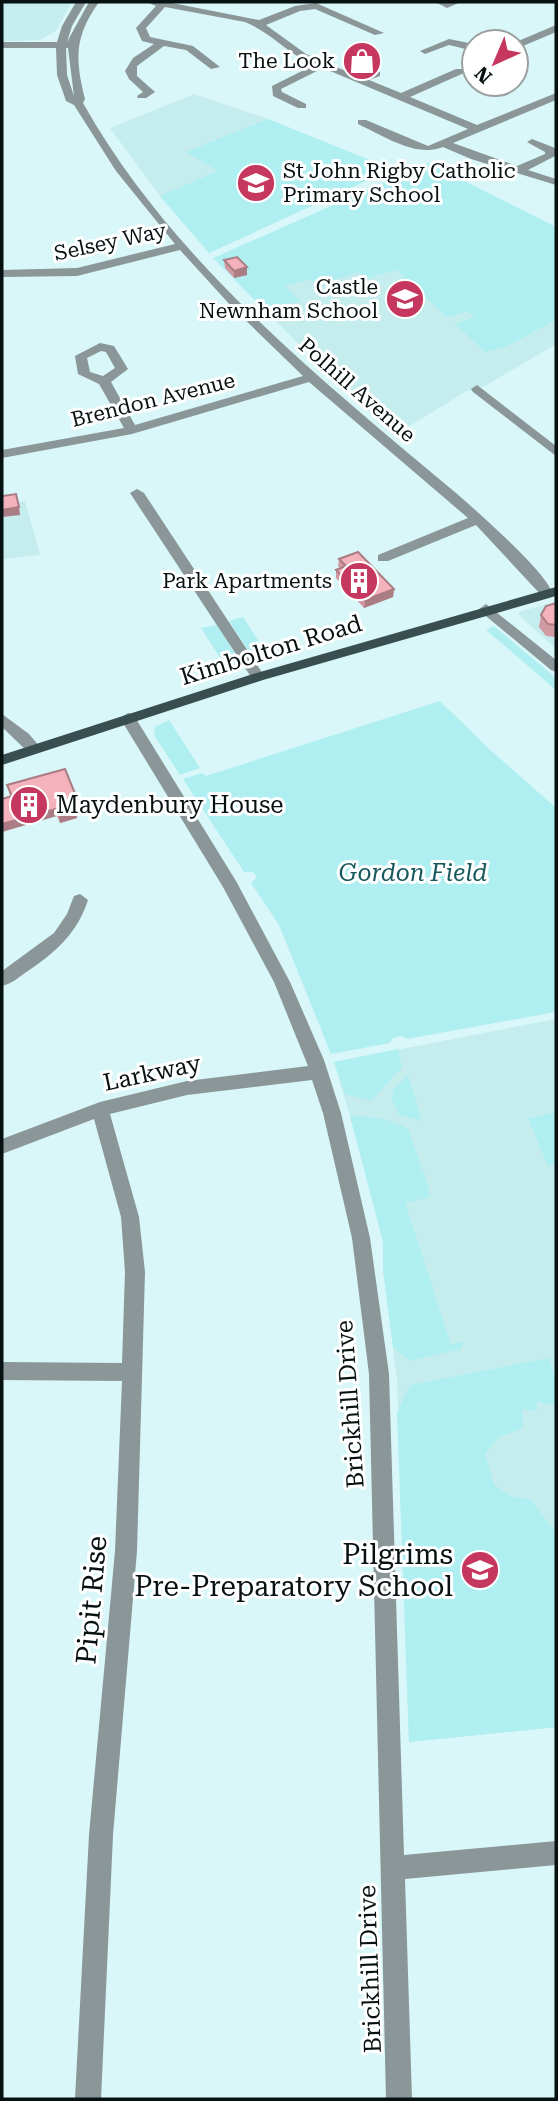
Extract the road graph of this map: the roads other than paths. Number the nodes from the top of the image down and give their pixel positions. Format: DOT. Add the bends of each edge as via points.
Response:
graph roads {
  1 [pos="81,2"];
  2 [pos="94,2"];
  3 [pos="440,2"];
  4 [pos="456,2"];
  5 [pos="158,3"];
  6 [pos="203,5"];
  7 [pos="259,24"];
  8 [pos="556,28"];
  9 [pos="379,33"];
  10 [pos="530,40"];
  11 [pos="460,41"];
  12 [pos="162,43"];
  13 [pos="2,45"];
  14 [pos="60,45"];
  15 [pos="73,45"];
  16 [pos="425,51"];
  17 [pos="346,60"];
  18 [pos="321,65"];
  19 [pos="215,67"];
  20 [pos="460,71"];
  21 [pos="359,81"];
  22 [pos="142,96"];
  23 [pos="556,96"];
  24 [pos="399,98"];
  25 [pos="78,103"];
  26 [pos="537,104"];
  27 [pos="302,106"];
  28 [pos="552,111"];
  29 [pos="365,126"];
  30 [pos="477,129"];
  31 [pos="532,142"];
  32 [pos="446,144"];
  33 [pos="520,169"];
  34 [pos="553,177"];
  35 [pos="183,246"];
  36 [pos="2,274"];
  37 [pos="311,377"];
  38 [pos="104,381"];
  39 [pos="477,389"];
  40 [pos="132,430"];
  41 [pos="556,452"];
  42 [pos="2,454"];
  43 [pos="136,493"];
  44 [pos="478,519"];
  45 [pos="383,558"];
  46 [pos="552,592"];
  47 [pos="486,609"];
  48 [pos="556,667"];
  49 [pos="258,677"];
  50 [pos="128,718"];
  51 [pos="2,719"];
  52 [pos="33,748"];
  53 [pos="2,760"];
  54 [pos="80,900"];
  55 [pos="2,980"];
  56 [pos="319,1072"];
  57 [pos="100,1109"];
  58 [pos="2,1147"];
  59 [pos="2,1371"];
  60 [pos="132,1372"];
  61 [pos="556,1853"];
  62 [pos="393,1868"];
  63 [pos="88,2099"];
  64 [pos="399,2099"];
  1 -- 14 [label="street, Polhill Avenue"];
  2 -- 15 [label="street, Polhill Avenue"];
  3 -- 4 [label="street"];
  5 -- 6 [label="street"];
  5 -- 12 [label="street" via="141,28 146,39"];
  6 -- 7 [label="street"];
  7 -- 9 [label="street" via="298,8 316,6"];
  7 -- 18 [label="street" via="293,52"];
  8 -- 10 [label="street"];
  11 -- 16 [label="street"];
  12 -- 19 [label="street" via="189,48"];
  12 -- 22 [label="street" via="129,70 129,77 150,92"];
  13 -- 14 [label="street"];
  14 -- 15 [label="street"];
  14 -- 25 [label="street, Polhill Avenue" via="64,86"];
  15 -- 25 [label="street, Polhill Avenue"];
  17 -- 21 [label="street" via="376,74"];
  18 -- 21 [label="street"];
  18 -- 27 [label="street" via="276,88 277,94"];
  20 -- 24 [label="street"];
  21 -- 24 [label="street"];
  23 -- 26 [label="street"];
  24 -- 30 [label="street"];
  25 -- 35 [label="street, Polhill Avenue" via="104,147"];
  26 -- 28 [label="street"];
  26 -- 30 [label="street"];
  29 -- 32 [label="street" via="420,148"];
  30 -- 32 [label="street"];
  31 -- 33 [label="street" via="551,150 550,156"];
  32 -- 33 [label="street"];
  33 -- 34 [label="street"];
  35 -- 36 [label="street, Selsey Way" via="77,272"];
  35 -- 37 [label="street, Polhill Avenue" via="253,323"];
  37 -- 40 [label="street, Brendon Avenue"];
  37 -- 44 [label="street, Polhill Avenue"];
  38 -- 40 [label="street"];
  39 -- 41 [label="street"];
  40 -- 42 [label="street, Brendon Avenue"];
  43 -- 49 [label="street"];
  44 -- 45 [label="street"];
  44 -- 46 [label="street, Polhill Avenue"];
  46 -- 47 [label="main road, Kimbolton Road"];
  47 -- 48 [label="street"];
  47 -- 49 [label="main road, Kimbolton Road"];
  49 -- 50 [label="main road, Kimbolton Road"];
  50 -- 52 [label="main road, Kimbolton Road"];
  50 -- 56 [label="street, Brickhill Drive" via="258,934"];
  51 -- 52 [label="street"];
  52 -- 53 [label="main road, Kimbolton Road"];
  54 -- 55 [label="street" via="73,923 62,937"];
  56 -- 57 [label="street, Larkway" via="187,1088"];
  56 -- 62 [label="street, Brickhill Drive" via="361,1238 379,1374"];
  57 -- 58 [label="street, Larkway"];
  57 -- 60 [label="street, Pipit Rise" via="130,1217 135,1272"];
  59 -- 60 [label="street"];
  60 -- 63 [label="street, Pipit Rise" via="125,1551 101,1835"];
  61 -- 62 [label="street"];
  62 -- 64 [label="street, Brickhill Drive"];
}
